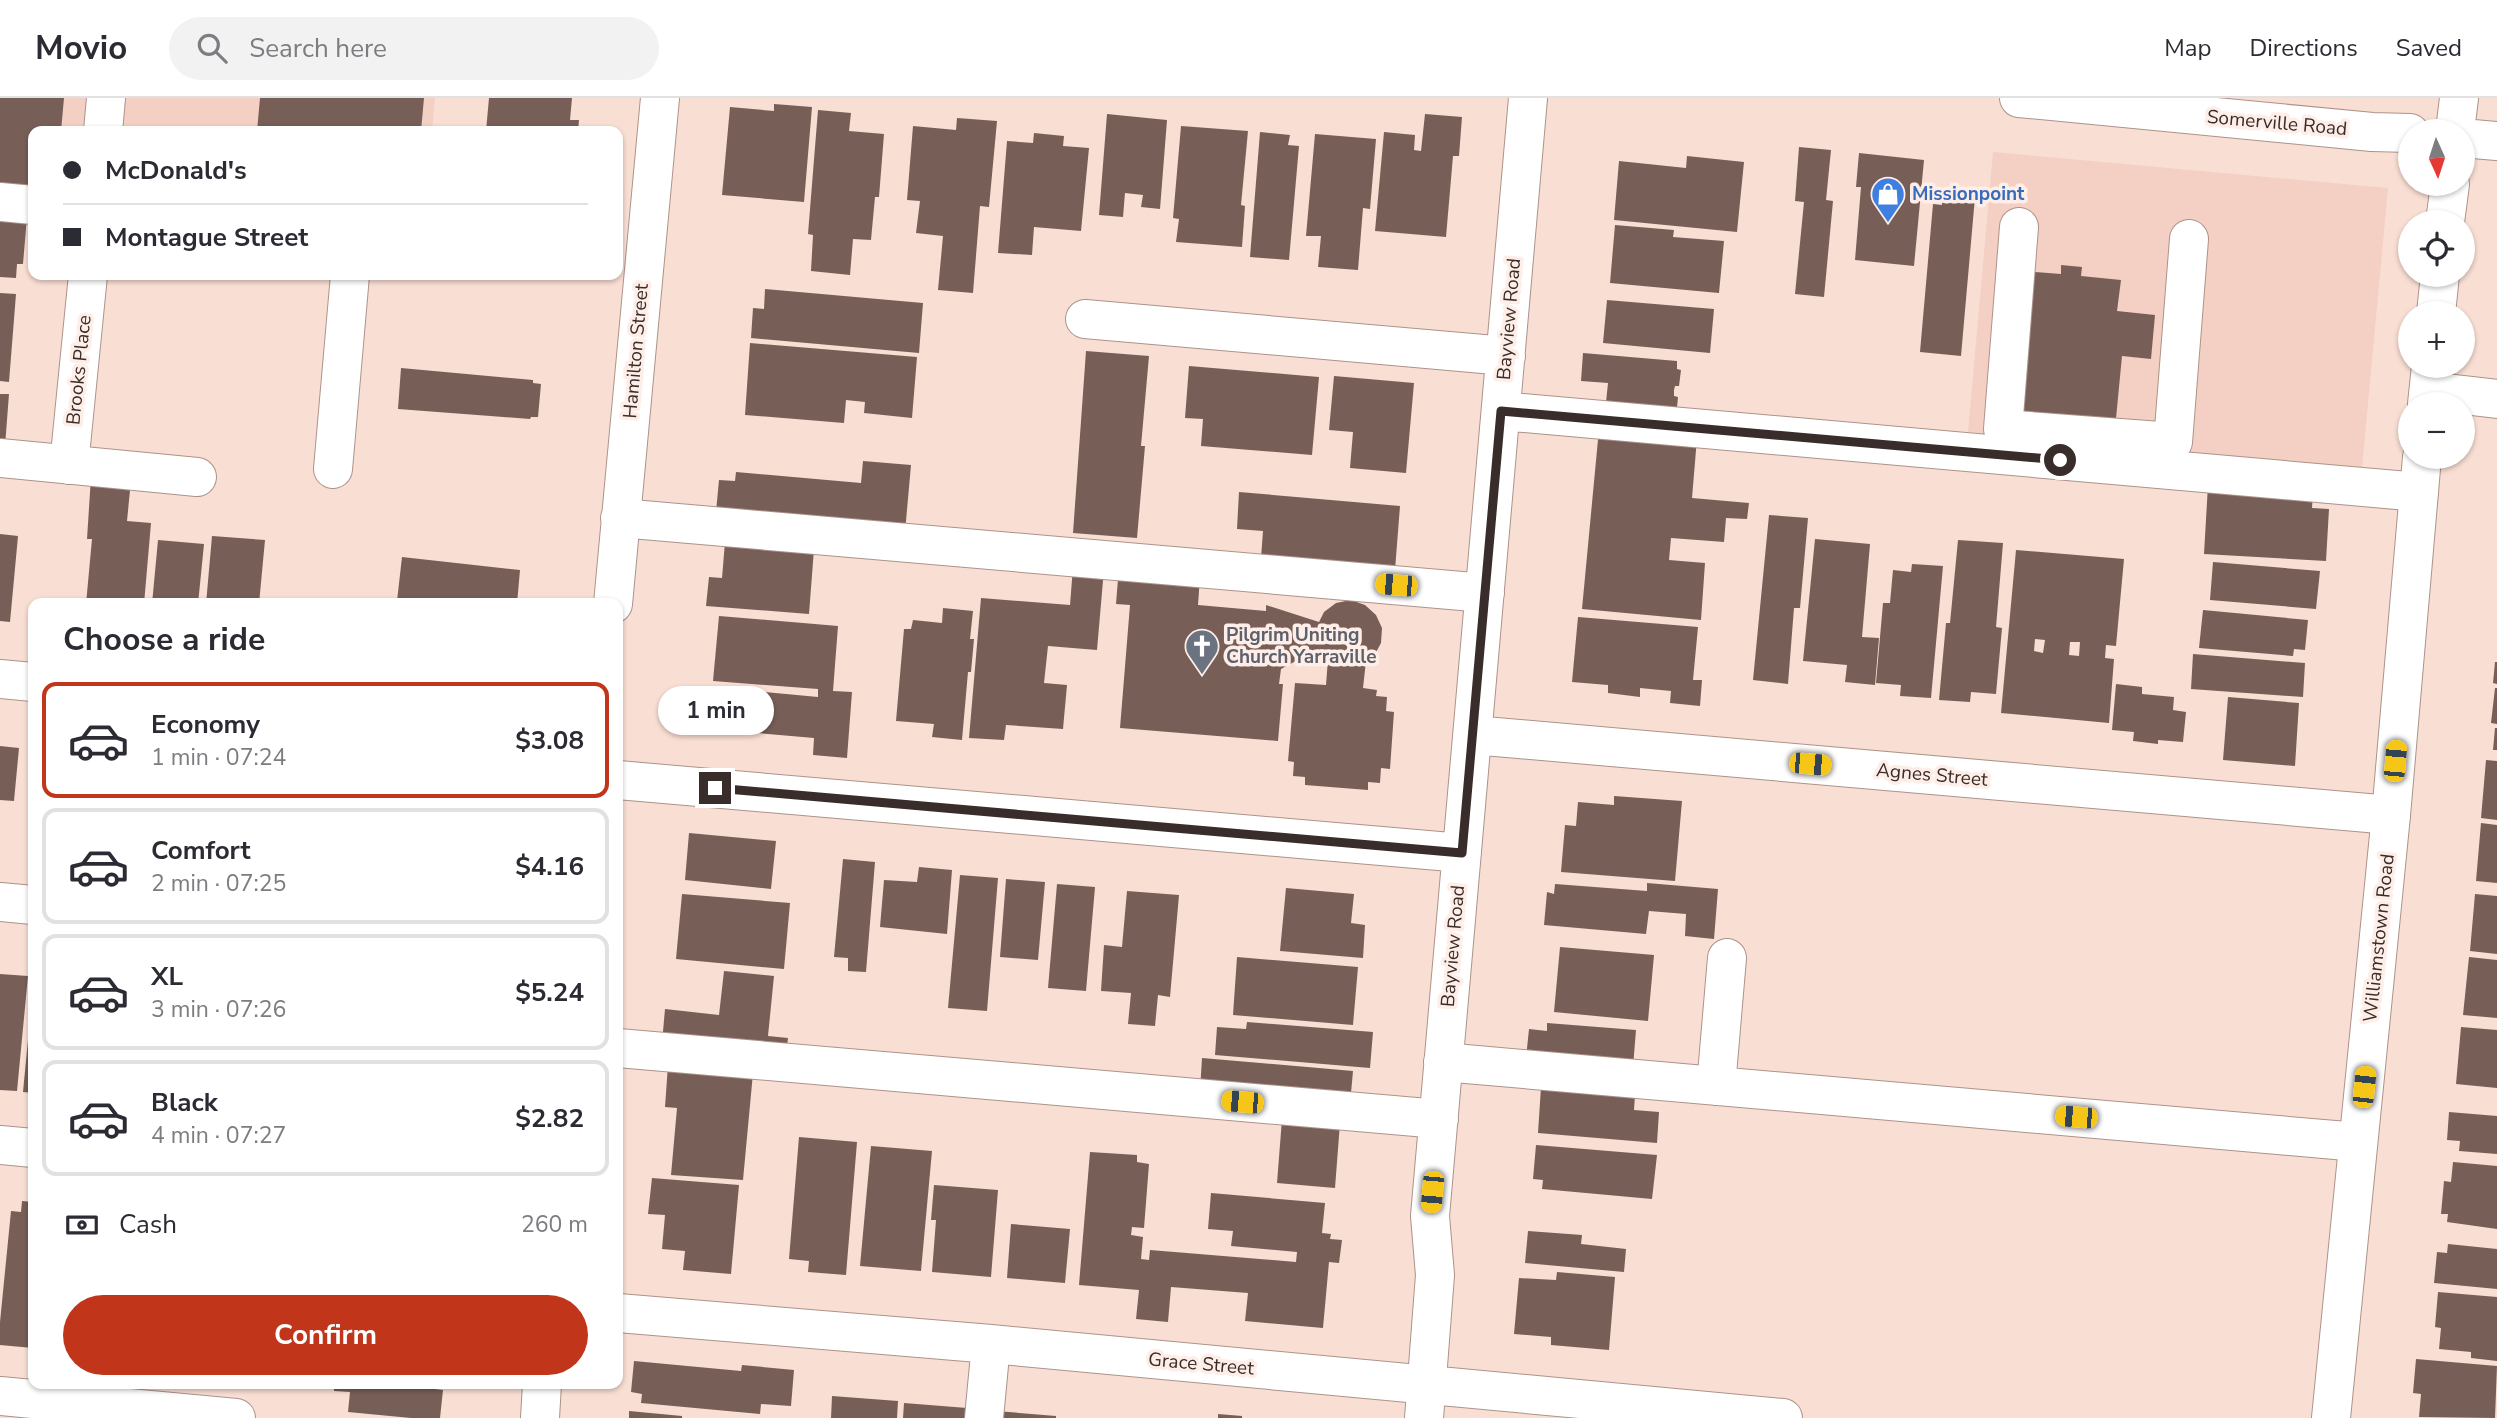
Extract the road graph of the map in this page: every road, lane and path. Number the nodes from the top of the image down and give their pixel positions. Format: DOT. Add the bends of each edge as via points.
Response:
graph roads {
  1 [pos="106,98"];
  2 [pos="660,98"];
  3 [pos="1528,98"];
  4 [pos="2019,98"];
  5 [pos="2459,98"];
  6 [pos="2456,119"];
  7 [pos="103,126"];
  8 [pos="2398,133"];
  9 [pos="2475,139"];
  10 [pos="2497,141"];
  11 [pos="0,202"];
  12 [pos="28,205"];
  13 [pos="2019,227"];
  14 [pos="2189,239"];
  15 [pos="631,261"];
  16 [pos="88,280"];
  17 [pos="350,280"];
  18 [pos="1085,319"];
  19 [pos="1506,356"];
  20 [pos="2429,387"];
  21 [pos="2497,399"];
  22 [pos="1501,411"];
  23 [pos="0,458"];
  24 [pos="69,466"];
  25 [pos="333,470"];
  26 [pos="2420,474"];
  27 [pos="197,477"];
  28 [pos="620,518"];
  29 [pos="1485,593"];
  30 [pos="613,598"];
  31 [pos="0,679"];
  32 [pos="28,682"];
  33 [pos="1473,735"];
  34 [pos="623,780"];
  35 [pos="2391,815"];
  36 [pos="1462,853"];
  37 [pos="0,902"];
  38 [pos="28,905"];
  39 [pos="1727,958"];
  40 [pos="623,1048"];
  41 [pos="1443,1062"];
  42 [pos="1716,1086"];
  43 [pos="1438,1119"];
  44 [pos="2358,1142"];
  45 [pos="0,1145"];
  46 [pos="28,1148"];
  47 [pos="623,1313"];
  48 [pos="991,1344"];
  49 [pos="542,1389"];
  50 [pos="0,1396"];
  51 [pos="1425,1402"];
  52 [pos="236,1418"];
  53 [pos="540,1418"];
  54 [pos="984,1418"];
  55 [pos="1783,1418"];
  56 [pos="2331,1418"];
  1 -- 7 [label="street"];
  2 -- 15 [label="street, Hamilton Street"];
  3 -- 19 [label="street, Bayview Road"];
  4 -- 8 [label="street, Somerville Road"];
  5 -- 6 [label="street"];
  9 -- 10 [label="street"];
  11 -- 12 [label="street"];
  13 -- 14 [label="street" via="2003,429 2173,442"];
  15 -- 28 [label="street, Hamilton Street"];
  16 -- 24 [label="street, Brooks Place"];
  17 -- 25 [label="street"];
  18 -- 19 [label="street"];
  19 -- 22 [label="street, Bayview Road"];
  20 -- 21 [label="street"];
  22 -- 26 [label="street"];
  22 -- 29 [label="street, Bayview Road"];
  23 -- 24 [label="street"];
  24 -- 27 [label="street"];
  26 -- 35 [label="street, Williamstown Road"];
  28 -- 29 [label="street"];
  28 -- 30 [label="street, Hamilton Street"];
  29 -- 33 [label="street, Bayview Road"];
  31 -- 32 [label="street"];
  33 -- 35 [label="street, Agnes Street"];
  33 -- 36 [label="street, Bayview Road"];
  34 -- 36 [label="street"];
  35 -- 44 [label="street, Williamstown Road"];
  36 -- 41 [label="street, Bayview Road"];
  37 -- 38 [label="street"];
  39 -- 42 [label="street"];
  40 -- 43 [label="street"];
  41 -- 42 [label="street"];
  41 -- 43 [label="street, Bayview Road"];
  42 -- 44 [label="street"];
  43 -- 51 [label="street, Bayview Road" via="1430,1216 1436,1275"];
  44 -- 56 [label="street, Williamstown Road"];
  45 -- 46 [label="street"];
  47 -- 48 [label="street, Grace Street"];
  48 -- 51 [label="street, Grace Street"];
  48 -- 54 [label="street"];
  49 -- 53 [label="street"];
  50 -- 52 [label="street"];
  51 -- 55 [label="street, Grace Street"];
}
